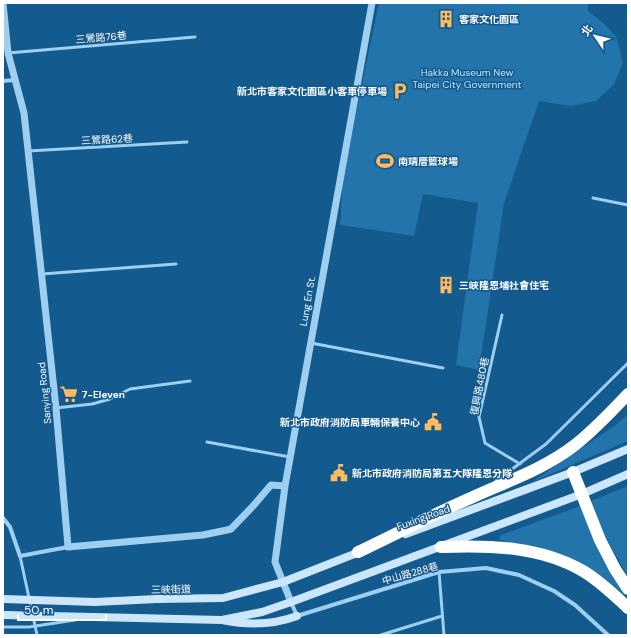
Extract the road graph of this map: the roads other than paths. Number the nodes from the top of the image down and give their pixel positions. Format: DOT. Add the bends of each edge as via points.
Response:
graph roads {
  1 [pos="3,3"];
  2 [pos="372,3"];
  3 [pos="195,37"];
  4 [pos="8,53"];
  5 [pos="14,80"];
  6 [pos="3,81"];
  7 [pos="187,142"];
  8 [pos="28,151"];
  9 [pos="593,198"];
  10 [pos="628,205"];
  11 [pos="176,264"];
  12 [pos="41,274"];
  13 [pos="502,315"];
  14 [pos="310,343"];
  15 [pos="628,363"];
  16 [pos="443,368"];
  17 [pos="190,381"];
  18 [pos="628,394"];
  19 [pos="56,408"];
  20 [pos="207,442"];
  21 [pos="628,449"];
  22 [pos="290,457"];
  23 [pos="520,464"];
  24 [pos="574,472"];
  25 [pos="628,474"];
  26 [pos="285,486"];
  27 [pos="582,494"];
  28 [pos="473,497"];
  29 [pos="3,518"];
  30 [pos="68,547"];
  31 [pos="441,547"];
  32 [pos="358,552"];
  33 [pos="20,556"];
  34 [pos="439,572"];
  35 [pos="283,582"];
  36 [pos="628,589"];
  37 [pos="222,598"];
  38 [pos="3,599"];
  39 [pos="291,602"];
  40 [pos="628,608"];
  41 [pos="3,615"];
  42 [pos="297,616"];
  43 [pos="442,616"];
  44 [pos="94,617"];
  45 [pos="222,620"];
  46 [pos="3,627"];
  47 [pos="37,635"];
  48 [pos="381,635"];
  49 [pos="444,635"];
  50 [pos="608,635"];
  1 -- 4 [label="street, Sanying Road"];
  2 -- 14 [label="street, Lung En St."];
  3 -- 4 [label="lane, 三鶯路76巷"];
  4 -- 5 [label="street, Sanying Road"];
  5 -- 6 [label="street"];
  5 -- 8 [label="street, Sanying Road" via="24,113"];
  7 -- 8 [label="lane, 三鶯路62巷"];
  8 -- 12 [label="street, Sanying Road"];
  9 -- 10 [label="lane"];
  11 -- 12 [label="lane"];
  12 -- 19 [label="street, Sanying Road"];
  13 -- 23 [label="lane, 復興路480巷" via="479,417 484,443"];
  14 -- 16 [label="lane"];
  14 -- 22 [label="street, Lung En St."];
  15 -- 23 [label="lane" via="546,444"];
  17 -- 19 [label="lane" via="130,389 92,404"];
  18 -- 28 [label="highway" via="604,419 563,453 526,475"];
  19 -- 30 [label="street, Sanying Road"];
  20 -- 22 [label="lane"];
  21 -- 24 [label="main road, Fuxing Road"];
  22 -- 26 [label="street, Lung En St."];
  23 -- 28 [label="lane"];
  24 -- 27 [label="highway"];
  24 -- 32 [label="main road, Fuxing Road"];
  25 -- 27 [label="main road"];
  26 -- 30 [label="street" via="271,485 231,529 203,535"];
  26 -- 35 [label="street, Lung En St." via="275,562"];
  27 -- 31 [label="main road"];
  27 -- 36 [label="highway" via="600,540"];
  28 -- 32 [label="highway"];
  29 -- 33 [label="street" via="10,527"];
  30 -- 33 [label="street"];
  31 -- 39 [label="main road"];
  31 -- 40 [label="highway" via="496,547 540,554 583,571"];
  32 -- 35 [label="main road, Fuxing Road"];
  33 -- 47 [label="lane"];
  34 -- 42 [label="street, 中山路288巷"];
  34 -- 43 [label="lane"];
  34 -- 50 [label="street, 中山路288巷" via="486,568 519,575 554,591"];
  35 -- 37 [label="main road, Fuxing Road"];
  35 -- 39 [label="street, Lung En St."];
  37 -- 38 [label="main road, 三峽街道, bridge" via="95,602"];
  39 -- 42 [label="street"];
  39 -- 45 [label="main road" via="262,612"];
  41 -- 44 [label="main road, bridge"];
  42 -- 45 [label="main road" via="283,621 252,624"];
  43 -- 48 [label="lane"];
  43 -- 49 [label="lane"];
  44 -- 45 [label="main road"];
  44 -- 46 [label="lane, bridge" via="29,627"];
}
